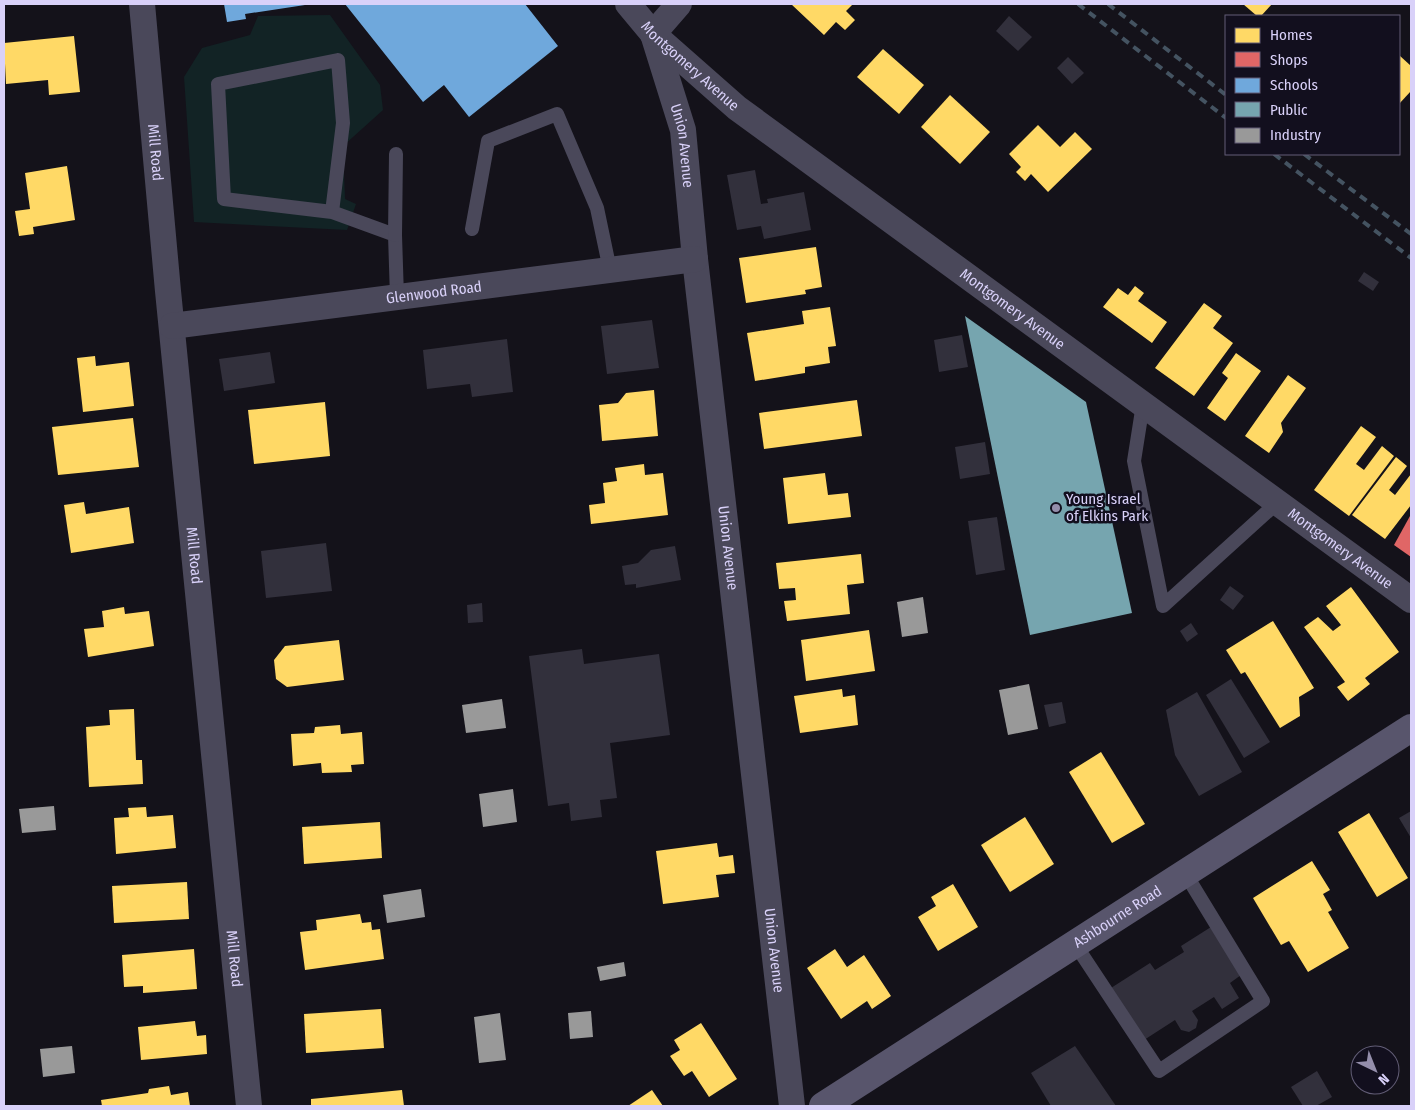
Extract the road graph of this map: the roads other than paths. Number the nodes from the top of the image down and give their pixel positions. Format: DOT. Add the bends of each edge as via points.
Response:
graph roads {
  1 [pos="142,4"];
  2 [pos="628,4"];
  3 [pos="679,4"];
  4 [pos="653,34"];
  5 [pos="396,154"];
  6 [pos="332,212"];
  7 [pos="472,229"];
  8 [pos="395,236"];
  9 [pos="695,259"];
  10 [pos="610,270"];
  11 [pos="397,297"];
  12 [pos="172,326"];
  13 [pos="1143,404"];
  14 [pos="1278,502"];
  15 [pos="1411,600"];
  16 [pos="1411,728"];
  17 [pos="1185,873"];
  18 [pos="1075,944"];
  19 [pos="249,1106"];
  20 [pos="792,1106"];
  21 [pos="823,1106"];
  1 -- 12 [label="street, Mill Road"];
  2 -- 4 [label="street, Montgomery Avenue"];
  3 -- 4 [label="street"];
  4 -- 9 [label="street, Union Avenue" via="683,130"];
  4 -- 13 [label="street, Montgomery Avenue" via="737,108"];
  5 -- 8 [label="lane"];
  6 -- 6 [label="lane" via="224,199 218,84 338,60 343,123"];
  6 -- 8 [label="lane"];
  7 -- 10 [label="lane" via="488,141 557,114 597,208"];
  8 -- 11 [label="lane"];
  9 -- 10 [label="street, Glenwood Road"];
  9 -- 20 [label="street, Union Avenue"];
  10 -- 11 [label="street, Glenwood Road"];
  11 -- 12 [label="street, Glenwood Road"];
  12 -- 19 [label="street, Mill Road"];
  13 -- 14 [label="street, Montgomery Avenue"];
  13 -- 14 [label="lane" via="1134,461 1163,606"];
  14 -- 15 [label="street, Montgomery Avenue"];
  16 -- 17 [label="street, Ashbourne Road"];
  17 -- 18 [label="street, Ashbourne Road"];
  17 -- 18 [label="lane" via="1264,1001 1159,1071"];
  18 -- 21 [label="street, Ashbourne Road"];
}
